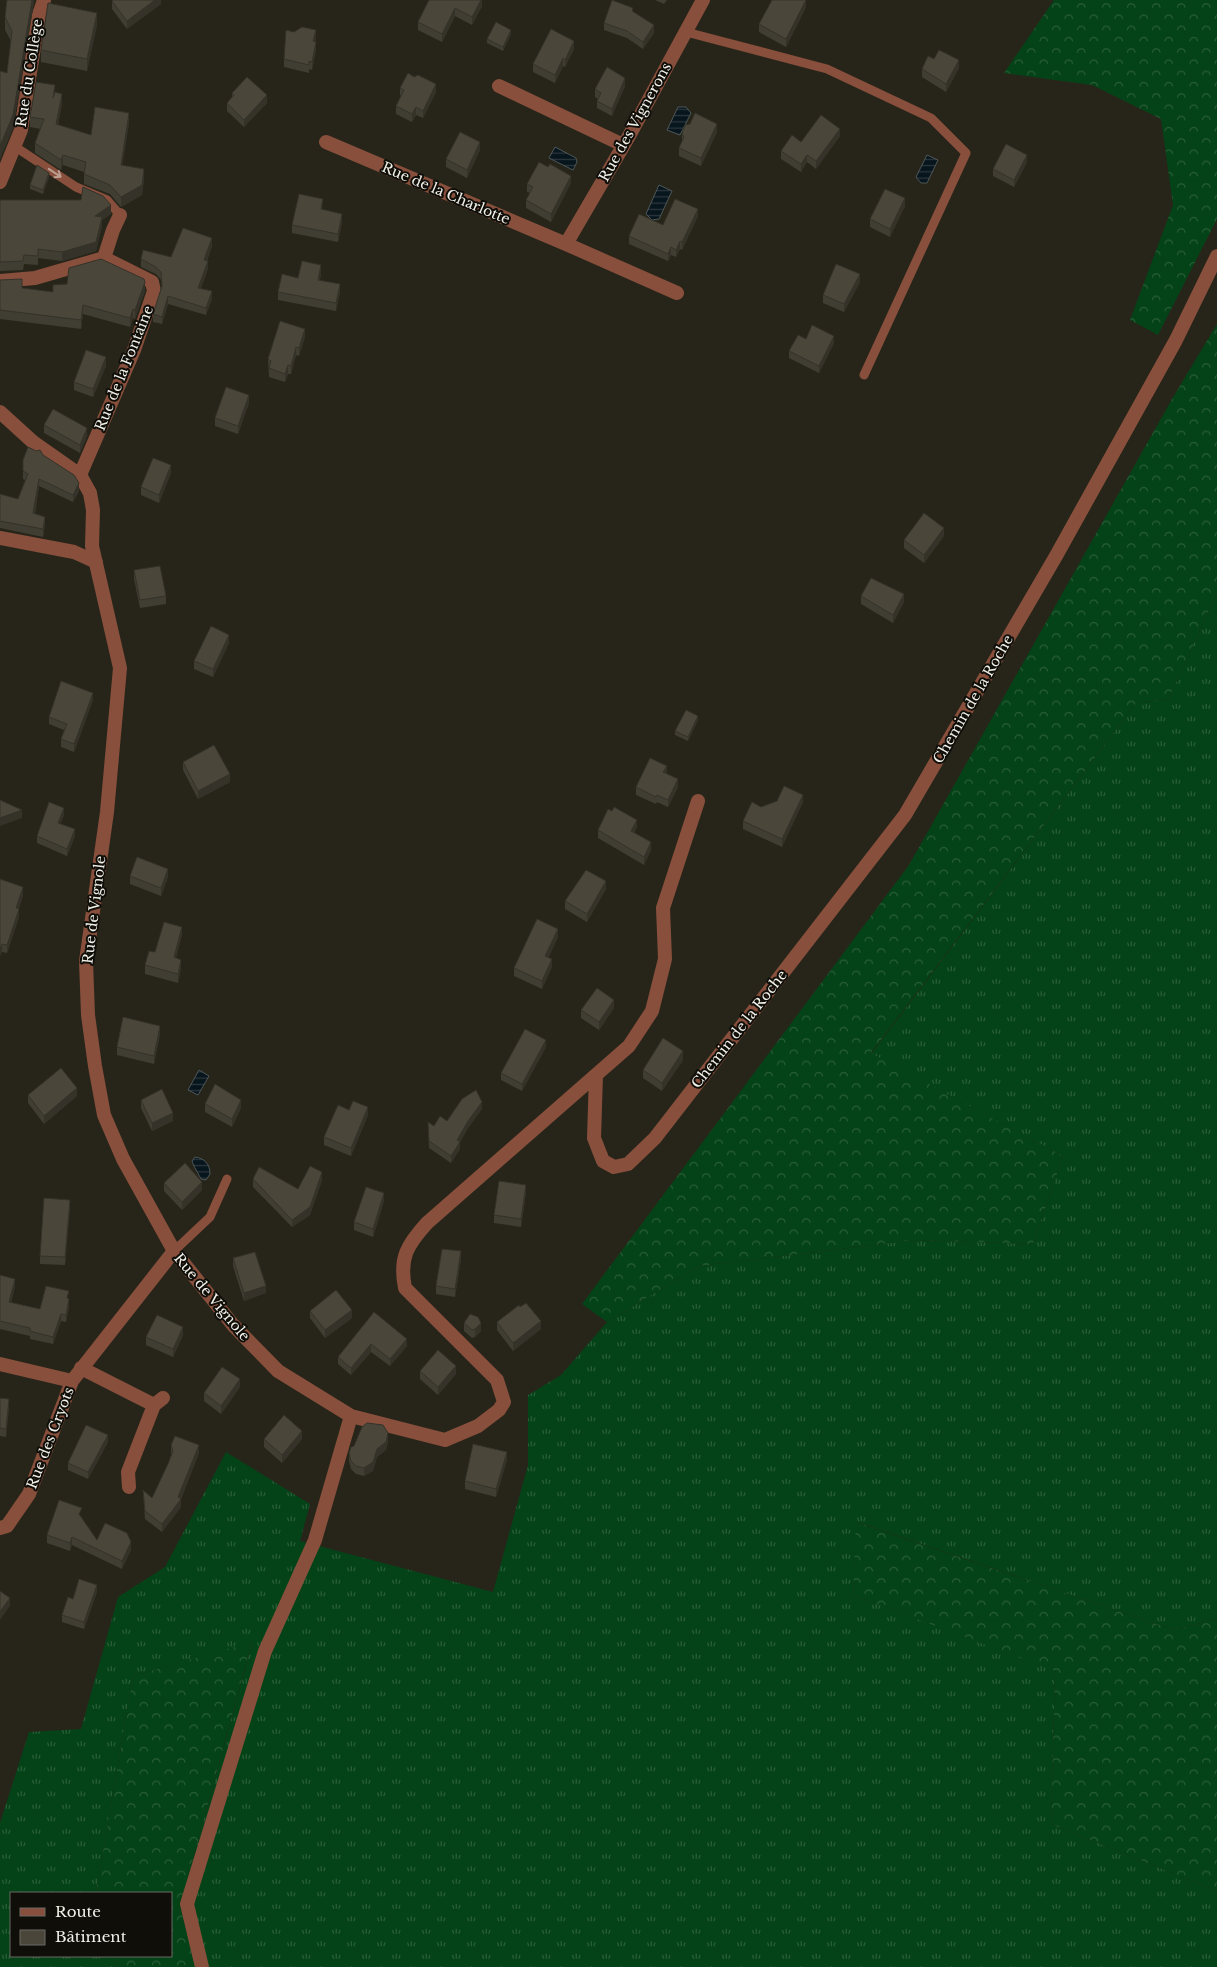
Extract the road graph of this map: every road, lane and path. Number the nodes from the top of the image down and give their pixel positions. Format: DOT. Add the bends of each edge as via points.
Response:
graph roads {
  1 [pos="44,0"];
  2 [pos="703,0"];
  3 [pos="686,32"];
  4 [pos="499,86"];
  5 [pos="326,142"];
  6 [pos="623,145"];
  7 [pos="14,146"];
  8 [pos="0,182"];
  9 [pos="120,216"];
  10 [pos="566,244"];
  11 [pos="1217,256"];
  12 [pos="104,258"];
  13 [pos="0,281"];
  14 [pos="677,293"];
  15 [pos="864,375"];
  16 [pos="0,412"];
  17 [pos="80,475"];
  18 [pos="0,538"];
  19 [pos="96,562"];
  20 [pos="698,801"];
  21 [pos="596,1075"];
  22 [pos="227,1179"];
  23 [pos="174,1251"];
  24 [pos="0,1364"];
  25 [pos="81,1368"];
  26 [pos="72,1381"];
  27 [pos="351,1416"];
  28 [pos="129,1487"];
  29 [pos="0,1528"];
  30 [pos="202,1967"];
  1 -- 7 [label="street, Rue du Collège" via="21,130"];
  2 -- 3 [label="street, Rue des Vignerons"];
  3 -- 6 [label="street, Rue des Vignerons"];
  3 -- 15 [label="lane" via="827,69 931,118 966,153"];
  4 -- 6 [label="street"];
  5 -- 10 [label="street, Rue de la Charlotte"];
  6 -- 10 [label="street, Rue des Vignerons"];
  7 -- 8 [label="street, Rue du Collège"];
  7 -- 9 [label="lane, one-way" via="76,187 107,200"];
  9 -- 12 [label="street"];
  10 -- 14 [label="street, Rue de la Charlotte"];
  11 -- 21 [label="street, Chemin de la Roche" via="1176,340 1052,564 905,815 660,1131 628,1164 614,1167 603,1161 594,1138"];
  12 -- 13 [label="street" via="35,278"];
  12 -- 17 [label="street, Rue de la Fontaine" via="152,282 154,291 134,350"];
  16 -- 17 [label="street, Rue de Vignole" via="33,442"];
  17 -- 19 [label="street, Rue de Vignole" via="90,493 92,546"];
  18 -- 19 [label="street" via="74,552"];
  19 -- 23 [label="street, Rue de Vignole" via="120,668 107,812 86,961 88,1015 104,1115 123,1159"];
  20 -- 21 [label="street" via="663,908 665,959 652,1012 629,1046"];
  21 -- 27 [label="street" via="426,1223 409,1242 401,1269 405,1288 497,1380 504,1402 499,1410 478,1426 445,1440"];
  22 -- 23 [label="lane" via="210,1217"];
  23 -- 25 [label="street, Rue des Cryots"];
  23 -- 27 [label="street, Rue de Vignole" via="232,1325 278,1370"];
  24 -- 26 [label="street"];
  25 -- 26 [label="street, Rue des Cryots"];
  25 -- 28 [label="street" via="159,1402 128,1472"];
  26 -- 29 [label="street, Rue des Cryots" via="29,1494 7,1526"];
  27 -- 30 [label="street" via="315,1540 265,1651 187,1904"];
}
